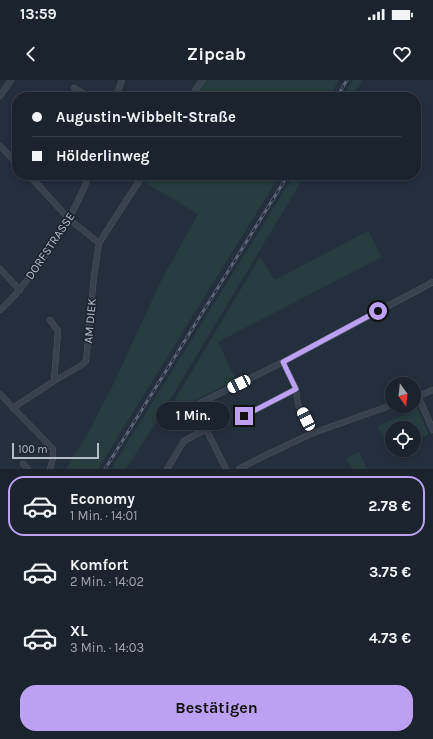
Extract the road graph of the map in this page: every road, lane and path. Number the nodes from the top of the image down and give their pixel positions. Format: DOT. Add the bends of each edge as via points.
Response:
graph roads {
  1 [pos="11,80"];
  2 [pos="122,80"];
  3 [pos="202,80"];
  4 [pos="74,88"];
  5 [pos="81,92"];
  6 [pos="118,92"];
  7 [pos="194,92"];
  8 [pos="0,96"];
  9 [pos="0,146"];
  10 [pos="12,158"];
  11 [pos="34,180"];
  12 [pos="87,180"];
  13 [pos="141,180"];
  14 [pos="69,219"];
  15 [pos="98,243"];
  16 [pos="0,269"];
  17 [pos="433,282"];
  18 [pos="20,290"];
  19 [pos="0,310"];
  20 [pos="50,320"];
  21 [pos="283,362"];
  22 [pos="54,381"];
  23 [pos="296,389"];
  24 [pos="433,390"];
  25 [pos="0,394"];
  26 [pos="421,394"];
  27 [pos="421,406"];
  28 [pos="385,407"];
  29 [pos="13,408"];
  30 [pos="244,416"];
  31 [pos="206,429"];
  32 [pos="433,430"];
  33 [pos="313,433"];
  34 [pos="23,464"];
  35 [pos="28,469"];
  36 [pos="50,469"];
  37 [pos="167,469"];
  38 [pos="226,469"];
  39 [pos="239,469"];
  1 -- 8 [label="street"];
  2 -- 6 [label="street"];
  3 -- 7 [label="street"];
  4 -- 5 [label="street"];
  9 -- 10 [label="street"];
  11 -- 14 [label="street"];
  12 -- 14 [label="street, DORFSTRASSE"];
  13 -- 15 [label="street"];
  14 -- 15 [label="street"];
  14 -- 18 [label="street, DORFSTRASSE"];
  15 -- 22 [label="street, AM DIEK" via="86,361"];
  16 -- 18 [label="street"];
  17 -- 21 [label="street"];
  18 -- 19 [label="street, DORFSTRASSE"];
  20 -- 22 [label="street" via="58,331"];
  21 -- 23 [label="street"];
  21 -- 31 [label="street" via="196,405"];
  22 -- 29 [label="street, AM DIEK"];
  23 -- 30 [label="street"];
  23 -- 33 [label="street" via="298,405"];
  24 -- 26 [label="street"];
  25 -- 29 [label="street"];
  27 -- 32 [label="street"];
  28 -- 33 [label="street"];
  29 -- 36 [label="street" via="53,450 54,458"];
  31 -- 37 [label="street" via="184,441"];
  31 -- 38 [label="street"];
  33 -- 39 [label="street"];
  34 -- 35 [label="street"];
}
